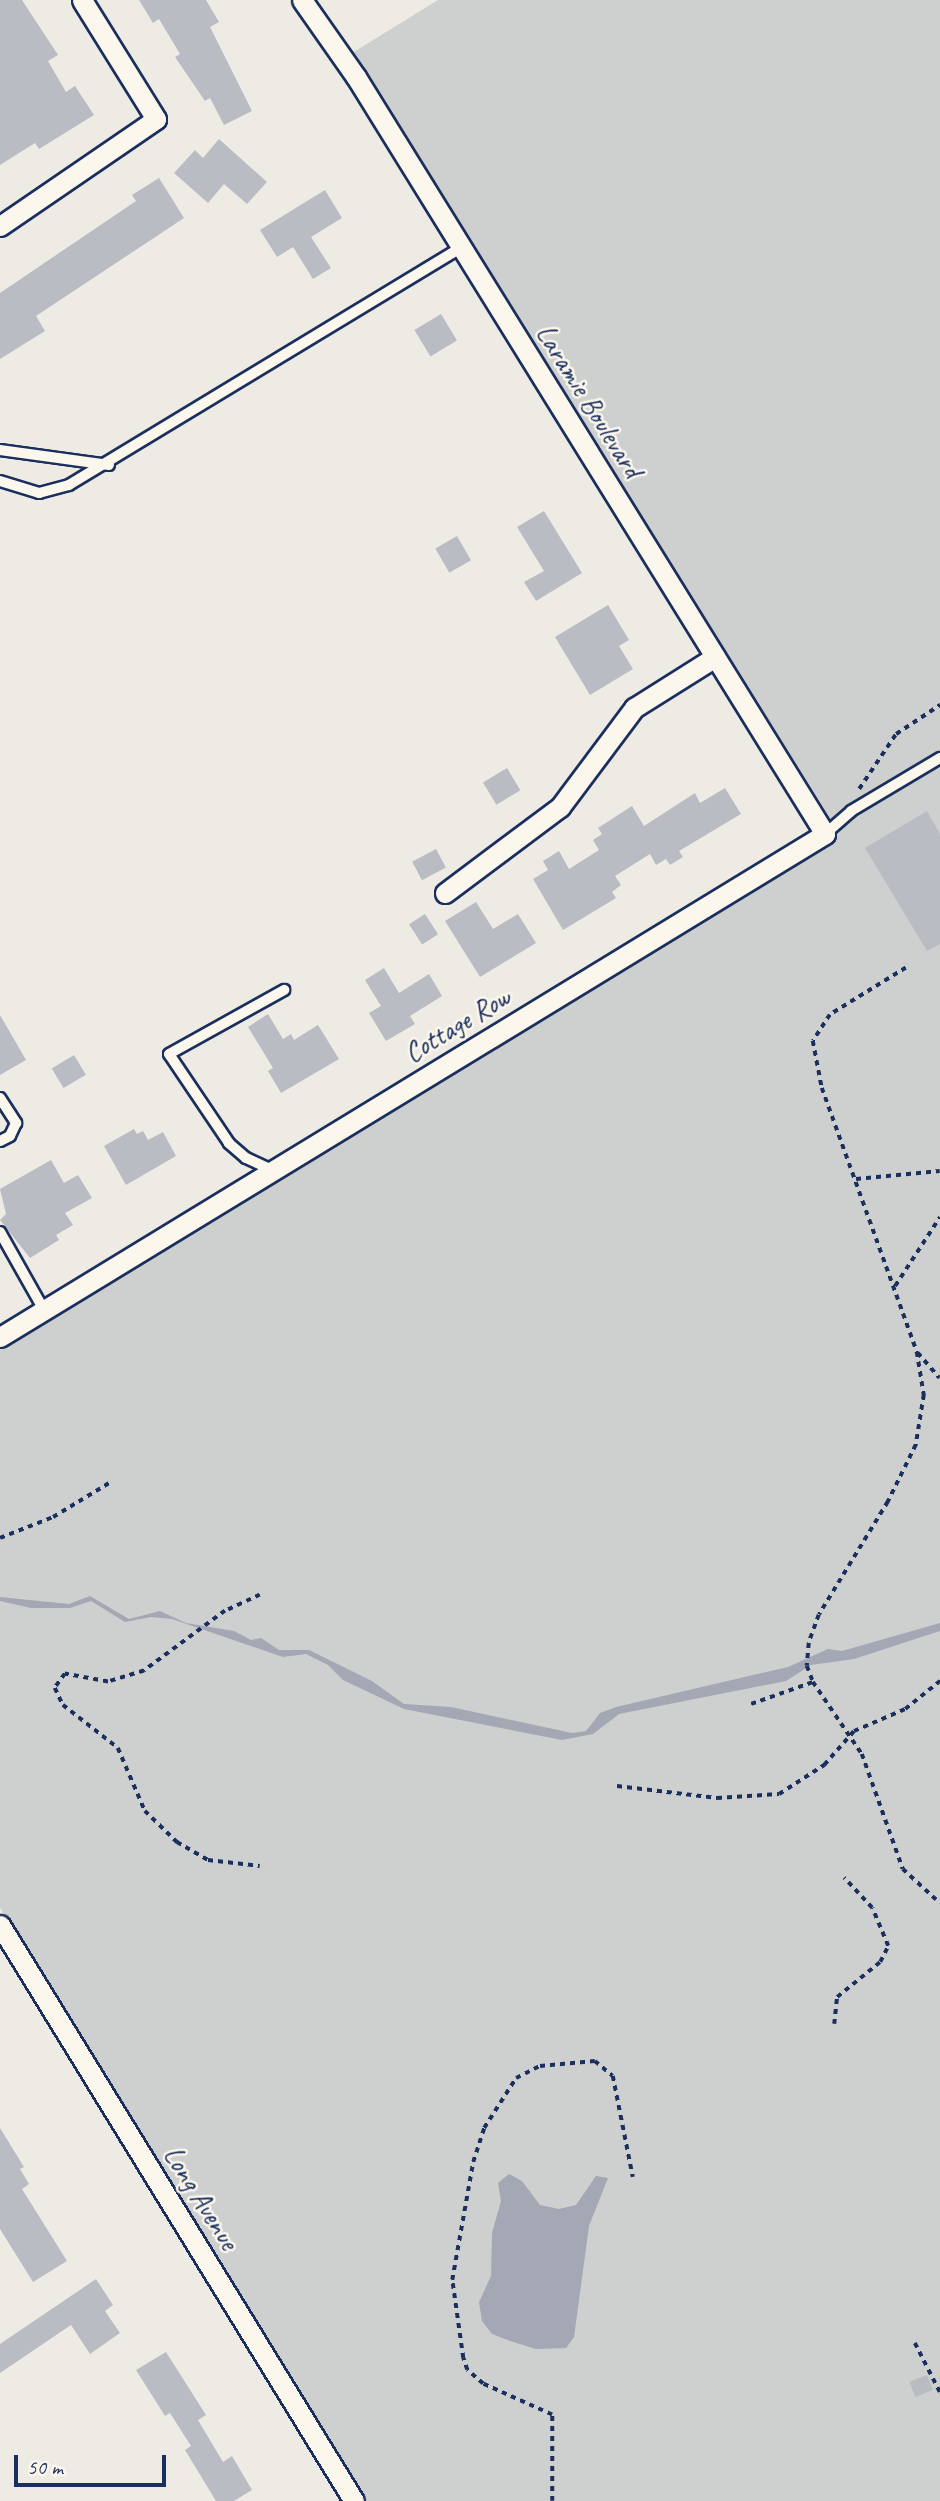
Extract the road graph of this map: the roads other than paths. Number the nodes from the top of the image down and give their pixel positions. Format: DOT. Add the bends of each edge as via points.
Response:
graph roads {
  1 [pos="82,0"];
  2 [pos="302,0"];
  3 [pos="0,226"];
  4 [pos="462,247"];
  5 [pos="0,450"];
  6 [pos="109,465"];
  7 [pos="0,481"];
  8 [pos="715,657"];
  9 [pos="940,758"];
  10 [pos="825,834"];
  11 [pos="446,893"];
  12 [pos="284,990"];
  13 [pos="0,1098"];
  14 [pos="0,1141"];
  15 [pos="272,1170"];
  16 [pos="0,1232"];
  17 [pos="44,1310"];
  18 [pos="0,1337"];
  19 [pos="0,1925"];
  20 [pos="354,2501"];
  1 -- 3 [label="street" via="156,120"];
  2 -- 4 [label="street, Laramie Boulevard"];
  4 -- 6 [label="lane"];
  4 -- 8 [label="street, Laramie Boulevard"];
  5 -- 6 [label="lane"];
  6 -- 7 [label="lane" via="69,485 39,493"];
  8 -- 10 [label="street, Laramie Boulevard"];
  8 -- 11 [label="street" via="634,708 560,807"];
  9 -- 10 [label="lane, Cottage Row" via="851,811"];
  10 -- 15 [label="street, Cottage Row"];
  12 -- 15 [label="lane" via="169,1054 229,1143 246,1158"];
  13 -- 14 [label="lane" via="16,1123 10,1136"];
  15 -- 17 [label="street, Cottage Row"];
  16 -- 17 [label="lane"];
  17 -- 18 [label="street, Cottage Row"];
  19 -- 20 [label="street, Long Avenue"];
}
